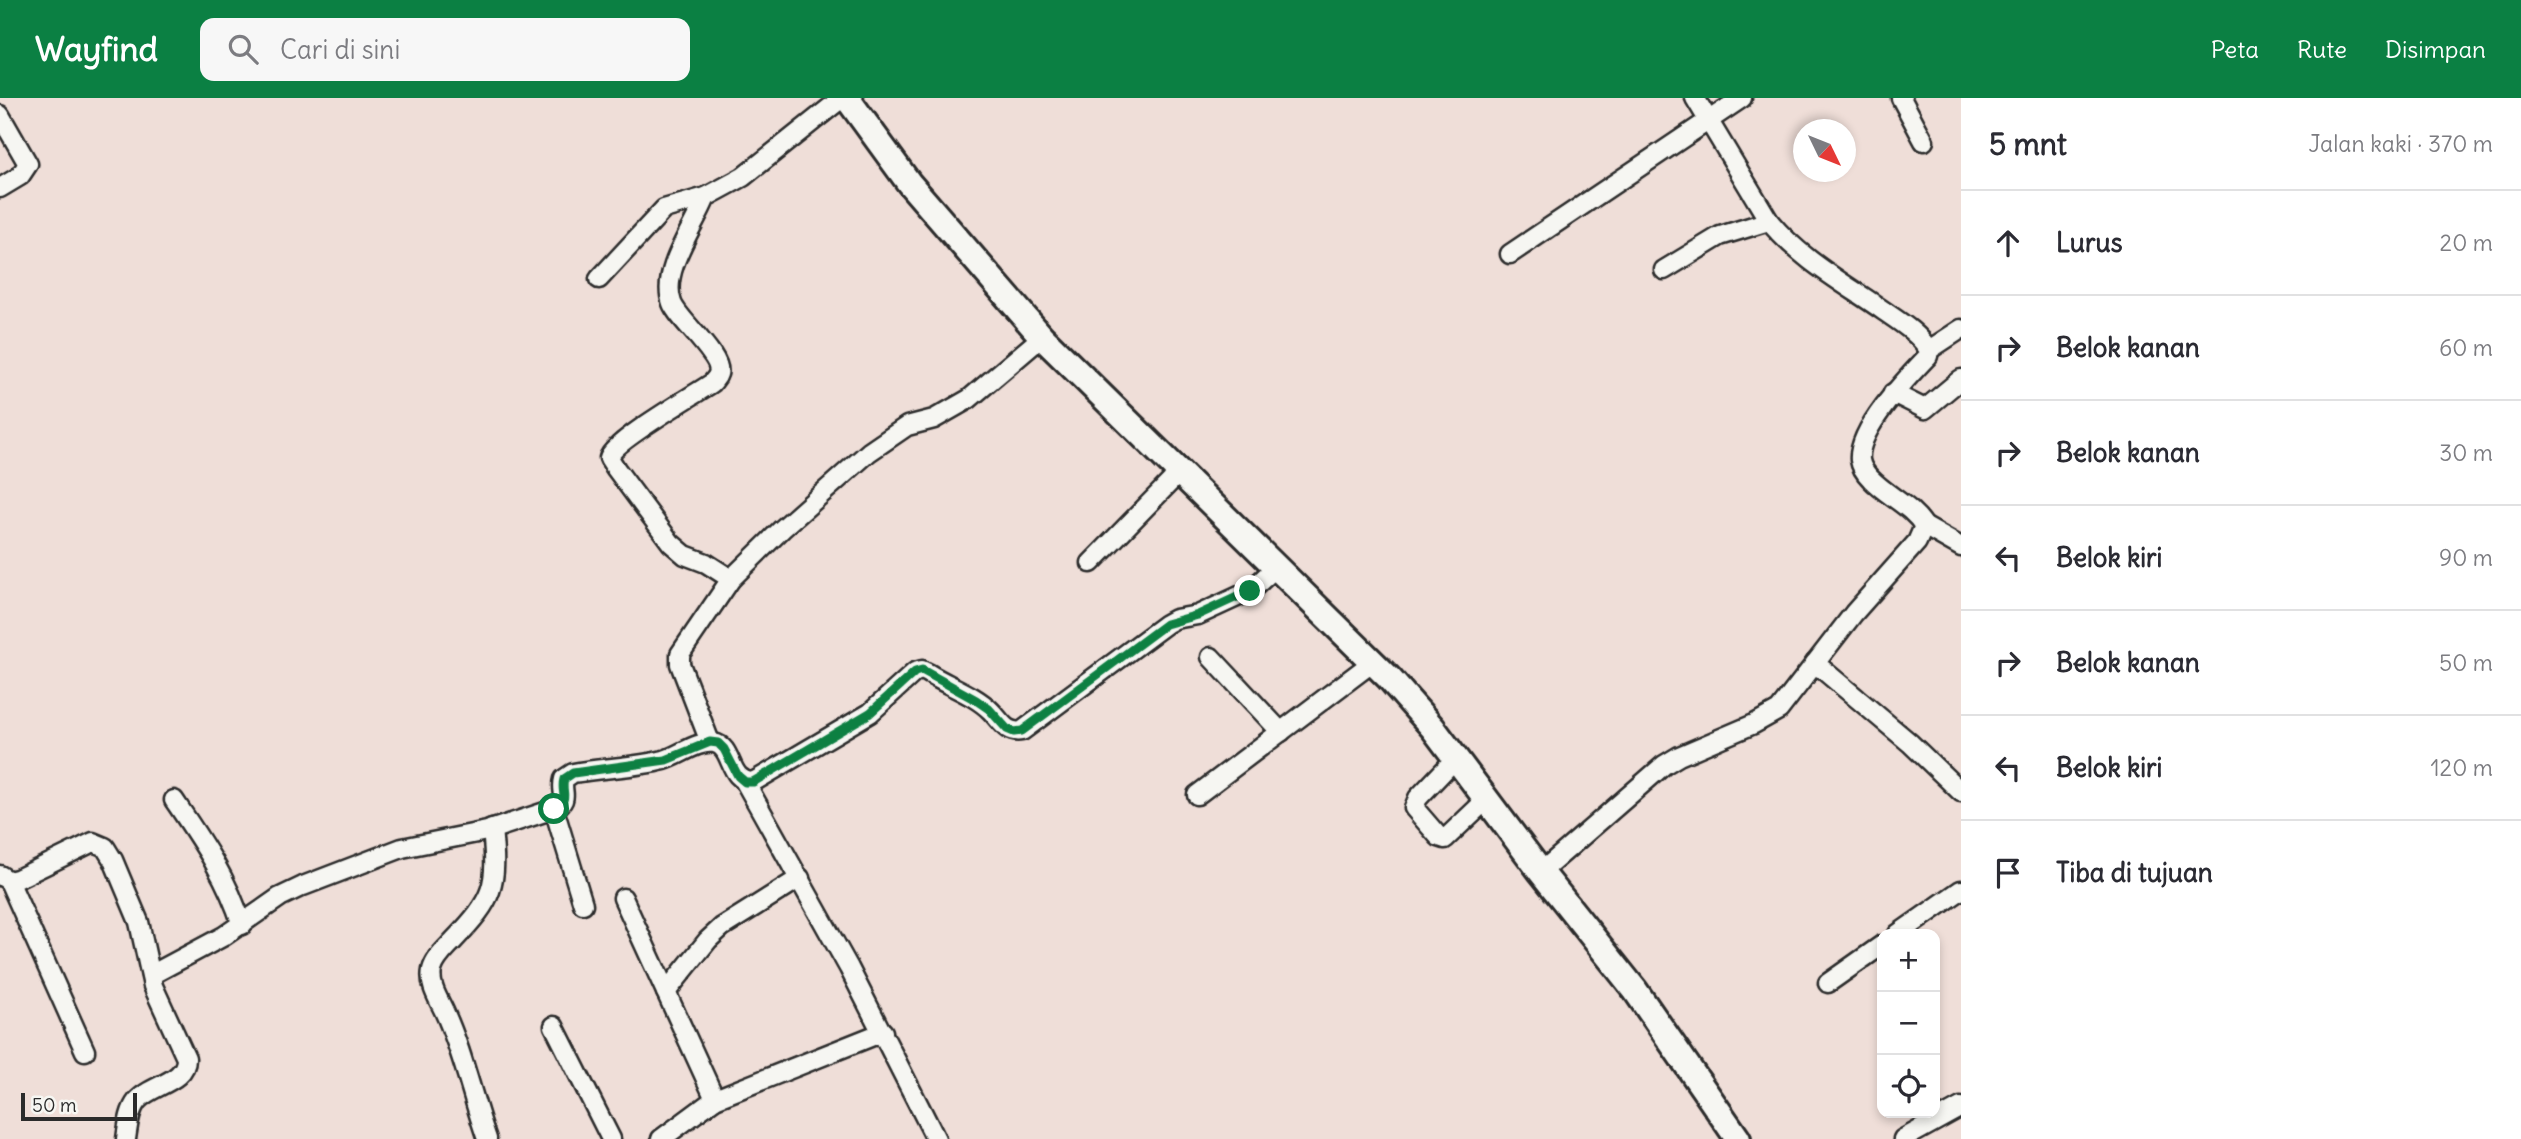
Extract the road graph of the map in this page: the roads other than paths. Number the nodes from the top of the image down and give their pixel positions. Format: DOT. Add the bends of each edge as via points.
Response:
graph roads {
  1 [pos="845,98"];
  2 [pos="1695,98"];
  3 [pos="1742,98"];
  4 [pos="1901,98"];
  5 [pos="0,115"];
  6 [pos="1709,120"];
  7 [pos="1924,141"];
  8 [pos="0,188"];
  9 [pos="706,197"];
  10 [pos="1769,221"];
  11 [pos="1510,254"];
  12 [pos="1664,270"];
  13 [pos="599,279"];
  14 [pos="1961,329"];
  15 [pos="1042,337"];
  16 [pos="1929,350"];
  17 [pos="1961,379"];
  18 [pos="1894,393"];
  19 [pos="1180,473"];
  20 [pos="1924,526"];
  21 [pos="1961,547"];
  22 [pos="1091,563"];
  23 [pos="1276,567"];
  24 [pos="731,579"];
  25 [pos="1211,657"];
  26 [pos="1373,662"];
  27 [pos="1815,663"];
  28 [pos="1281,732"];
  29 [pos="710,742"];
  30 [pos="1455,759"];
  31 [pos="745,782"];
  32 [pos="1961,792"];
  33 [pos="1198,795"];
  34 [pos="174,800"];
  35 [pos="1486,800"];
  36 [pos="554,809"];
  37 [pos="492,830"];
  38 [pos="1541,872"];
  39 [pos="4,878"];
  40 [pos="800,878"];
  41 [pos="1961,890"];
  42 [pos="623,898"];
  43 [pos="583,904"];
  44 [pos="242,925"];
  45 [pos="1905,929"];
  46 [pos="1877,949"];
  47 [pos="151,975"];
  48 [pos="1828,983"];
  49 [pos="666,992"];
  50 [pos="554,1026"];
  51 [pos="883,1032"];
  52 [pos="85,1051"];
  53 [pos="715,1099"];
  54 [pos="1961,1107"];
  55 [pos="126,1139"];
  56 [pos="487,1139"];
  57 [pos="611,1139"];
  58 [pos="661,1139"];
  59 [pos="936,1139"];
  60 [pos="1738,1139"];
  61 [pos="1903,1139"];
  1 -- 9 [label="street" via="760,166"];
  1 -- 15 [label="street" via="909,183"];
  2 -- 6 [label="street"];
  3 -- 6 [label="street"];
  4 -- 7 [label="street"];
  5 -- 8 [label="street" via="28,164 20,176"];
  6 -- 10 [label="street"];
  6 -- 11 [label="street"];
  9 -- 13 [label="street" via="664,209"];
  9 -- 24 [label="street" via="672,268 670,285 672,304 707,347 718,374 712,383 626,438 612,449 609,458 671,543"];
  10 -- 12 [label="street" via="1720,236"];
  10 -- 16 [label="street" via="1787,242 1915,334"];
  14 -- 16 [label="street"];
  15 -- 19 [label="street"];
  15 -- 24 [label="street" via="970,399 886,438"];
  16 -- 18 [label="street"];
  17 -- 18 [label="street" via="1925,409"];
  18 -- 20 [label="street" via="1864,442 1860,460 1869,477"];
  19 -- 22 [label="street"];
  19 -- 23 [label="street"];
  20 -- 21 [label="street"];
  20 -- 27 [label="street" via="1917,542"];
  23 -- 26 [label="street"];
  23 -- 31 [label="street" via="1250,591 1166,624 1022,731 1007,729 982,705 922,670 870,713 764,776"];
  24 -- 29 [label="street" via="680,654"];
  25 -- 28 [label="street"];
  26 -- 28 [label="street"];
  26 -- 30 [label="street"];
  27 -- 32 [label="street"];
  27 -- 38 [label="street" via="1779,710 1664,765"];
  28 -- 33 [label="street"];
  29 -- 31 [label="street" via="724,749"];
  29 -- 36 [label="street" via="666,760 573,773 564,779 565,798"];
  30 -- 35 [label="street"];
  30 -- 35 [label="street" via="1418,797 1414,808 1438,837 1445,839"];
  31 -- 40 [label="street"];
  34 -- 44 [label="street" via="228,884"];
  35 -- 38 [label="street"];
  36 -- 37 [label="street"];
  36 -- 43 [label="street"];
  37 -- 44 [label="street" via="402,848 293,891"];
  37 -- 56 [label="street" via="490,897 440,956 431,974"];
  38 -- 60 [label="street" via="1647,1006"];
  39 -- 47 [label="street" via="93,842 104,847 139,922"];
  39 -- 52 [label="street"];
  40 -- 49 [label="street" via="722,927"];
  40 -- 51 [label="street"];
  41 -- 45 [label="street"];
  42 -- 49 [label="street"];
  44 -- 47 [label="street"];
  46 -- 48 [label="street"];
  47 -- 55 [label="street" via="186,1064 179,1075 135,1103"];
  49 -- 53 [label="street"];
  50 -- 57 [label="street"];
  51 -- 53 [label="street"];
  51 -- 59 [label="street"];
  53 -- 58 [label="street"];
  54 -- 61 [label="street"];
}
